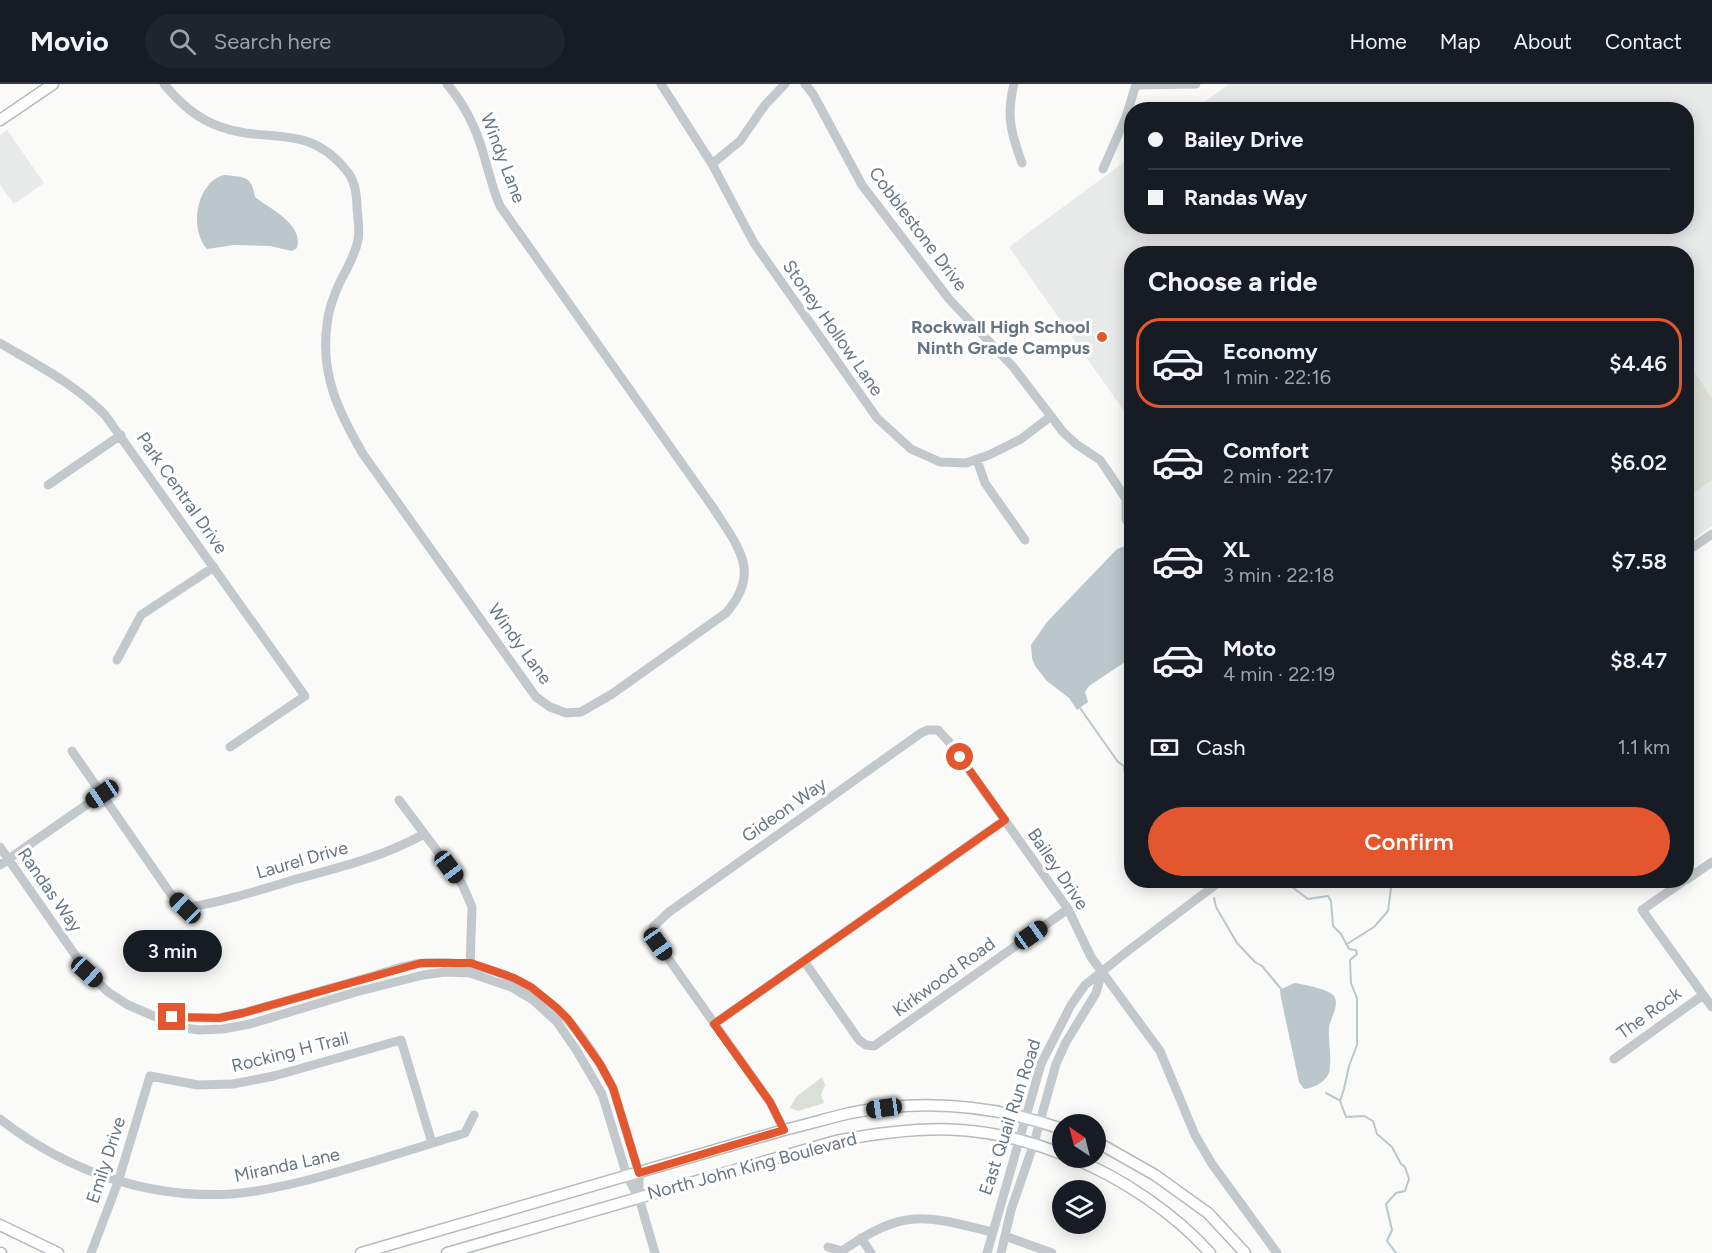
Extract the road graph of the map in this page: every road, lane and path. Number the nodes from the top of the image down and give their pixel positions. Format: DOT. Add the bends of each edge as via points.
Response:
graph roads {
  1 [pos="53,84"];
  2 [pos="164,84"];
  3 [pos="447,84"];
  4 [pos="661,84"];
  5 [pos="785,84"];
  6 [pos="805,84"];
  7 [pos="1014,84"];
  8 [pos="1196,84"];
  9 [pos="1136,85"];
  10 [pos="1131,102"];
  11 [pos="0,120"];
  12 [pos="1124,122"];
  13 [pos="1022,163"];
  14 [pos="712,164"];
  15 [pos="1103,169"];
  16 [pos="0,343"];
  17 [pos="1050,417"];
  18 [pos="121,435"];
  19 [pos="977,460"];
  20 [pos="48,485"];
  21 [pos="1124,496"];
  22 [pos="1712,534"];
  23 [pos="1024,540"];
  24 [pos="1694,546"];
  25 [pos="214,567"];
  26 [pos="117,660"];
  27 [pos="938,730"];
  28 [pos="230,747"];
  29 [pos="72,751"];
  30 [pos="102,794"];
  31 [pos="399,800"];
  32 [pos="1005,820"];
  33 [pos="424,834"];
  34 [pos="0,847"];
  35 [pos="4,862"];
  36 [pos="1712,862"];
  37 [pos="1694,874"];
  38 [pos="1211,888"];
  39 [pos="1674,888"];
  40 [pos="1068,909"];
  41 [pos="804,962"];
  42 [pos="470,968"];
  43 [pos="1102,972"];
  44 [pos="1703,995"];
  45 [pos="1712,1008"];
  46 [pos="714,1024"];
  47 [pos="1614,1059"];
  48 [pos="150,1076"];
  49 [pos="474,1115"];
  50 [pos="1026,1118"];
  51 [pos="0,1119"];
  52 [pos="1039,1121"];
  53 [pos="1052,1126"];
  54 [pos="784,1130"];
  55 [pos="1020,1139"];
  56 [pos="432,1143"];
  57 [pos="1034,1143"];
  58 [pos="1106,1147"];
  59 [pos="1052,1150"];
  60 [pos="1096,1168"];
  61 [pos="639,1173"];
  62 [pos="627,1176"];
  63 [pos="118,1182"];
  64 [pos="639,1197"];
  65 [pos="0,1225"];
  66 [pos="992,1232"];
  67 [pos="1005,1236"];
  68 [pos="861,1238"];
  69 [pos="828,1247"];
  70 [pos="58,1253"];
  71 [pos="91,1253"];
  72 [pos="361,1253"];
  73 [pos="447,1253"];
  74 [pos="655,1253"];
  75 [pos="871,1253"];
  76 [pos="987,1253"];
  77 [pos="1001,1253"];
  78 [pos="1053,1253"];
  79 [pos="1210,1253"];
  80 [pos="1245,1253"];
  81 [pos="1277,1253"];
  1 -- 11 [label="main road"];
  2 -- 3 [label="street, Windy Lane" via="201,119 239,132 295,137 312,143 351,176 357,201 358,240 339,283 326,334 327,369 344,422 536,697 550,707 581,712 726,613 742,590 744,561 714,509 501,206 477,132"];
  4 -- 14 [label="street, Stoney Hollow Lane"];
  5 -- 14 [label="street" via="740,141"];
  6 -- 17 [label="street, Cobblestone Drive" via="862,185 949,299 1014,368"];
  7 -- 13 [label="street" via="1009,118"];
  8 -- 9 [label="street"];
  9 -- 10 [label="street"];
  12 -- 15 [label="street"];
  14 -- 19 [label="street, Stoney Hollow Lane" via="754,243 877,418 911,449 940,462"];
  16 -- 18 [label="street, Park Central Drive" via="88,397"];
  17 -- 19 [label="street, Stoney Hollow Lane" via="1021,439"];
  17 -- 21 [label="street, Cobblestone Drive" via="1076,444 1100,460"];
  18 -- 20 [label="street"];
  18 -- 25 [label="street, Park Central Drive"];
  19 -- 23 [label="street" via="985,483"];
  22 -- 24 [label="street"];
  25 -- 26 [label="street" via="141,615"];
  25 -- 28 [label="street, Park Central Drive" via="305,696"];
  27 -- 32 [label="street, Bailey Drive"];
  27 -- 46 [label="street, Gideon Way" via="921,733 653,927 658,944"];
  29 -- 30 [label="street"];
  30 -- 33 [label="street, Laurel Drive" via="170,893 185,908 345,866 398,848"];
  30 -- 35 [label="street"];
  31 -- 33 [label="street"];
  32 -- 40 [label="street, Bailey Drive"];
  32 -- 41 [label="street"];
  33 -- 42 [label="street" via="462,884 472,907"];
  34 -- 35 [label="street, Randas Way"];
  35 -- 42 [label="street, Randas Way" via="87,972 108,992 156,1017 219,1018 421,963"];
  36 -- 37 [label="street"];
  38 -- 43 [label="street, East Quail Run Road"];
  39 -- 44 [label="street" via="1642,910"];
  40 -- 41 [label="street, Kirkwood Road" via="874,1046 859,1040"];
  40 -- 43 [label="street, Bailey Drive" via="1085,949"];
  41 -- 46 [label="street"];
  42 -- 61 [label="street, Randas Way" via="514,978 531,987 568,1019 613,1088"];
  42 -- 62 [label="street, Randas Way" via="533,1000 556,1022 602,1094"];
  43 -- 50 [label="street, East Quail Run Road" via="1085,985 1059,1026 1041,1064"];
  43 -- 52 [label="street, East Quail Run Road" via="1096,993 1056,1064"];
  43 -- 81 [label="street, Bailey Drive" via="1160,1051 1212,1164"];
  44 -- 45 [label="street"];
  44 -- 47 [label="street, The Rock"];
  46 -- 54 [label="street" via="770,1102"];
  48 -- 56 [label="street, Rocking H Trail" via="198,1085 233,1084 401,1040"];
  48 -- 63 [label="street, Emily Drive"];
  49 -- 56 [label="street, Miranda Lane" via="465,1133"];
  50 -- 52 [label="main road, North John King Boulevard"];
  50 -- 54 [label="main road, North John King Boulevard" via="973,1107 919,1106 850,1113"];
  50 -- 55 [label="street, East Quail Run Road"];
  51 -- 63 [label="street, Miranda Lane" via="28,1141 67,1162"];
  52 -- 53 [label="main road, North John King Boulevard"];
  52 -- 57 [label="street, East Quail Run Road"];
  54 -- 61 [label="main road, North John King Boulevard"];
  55 -- 57 [label="main road, North John King Boulevard"];
  55 -- 64 [label="main road, North John King Boulevard" via="958,1129 878,1133 836,1141"];
  55 -- 66 [label="street, East Quail Run Road"];
  56 -- 63 [label="street, Miranda Lane" via="332,1174 234,1194 201,1194"];
  57 -- 59 [label="main road, North John King Boulevard"];
  57 -- 67 [label="street, East Quail Run Road"];
  58 -- 80 [label="main road" via="1155,1175 1208,1213"];
  60 -- 79 [label="main road" via="1194,1235"];
  61 -- 62 [label="main road, North John King Boulevard"];
  61 -- 64 [label="street, Randas Way"];
  62 -- 64 [label="street, Randas Way"];
  62 -- 72 [label="main road, North John King Boulevard"];
  63 -- 71 [label="street, Emily Drive"];
  64 -- 73 [label="main road, North John King Boulevard"];
  64 -- 74 [label="street, Randas Way"];
  65 -- 70 [label="main road"];
  66 -- 68 [label="street" via="927,1218 892,1223"];
  66 -- 76 [label="street, East Quail Run Road"];
  67 -- 77 [label="street, East Quail Run Road"];
  67 -- 78 [label="street"];
  68 -- 69 [label="street" via="842,1251"];
  68 -- 75 [label="street"];
}
